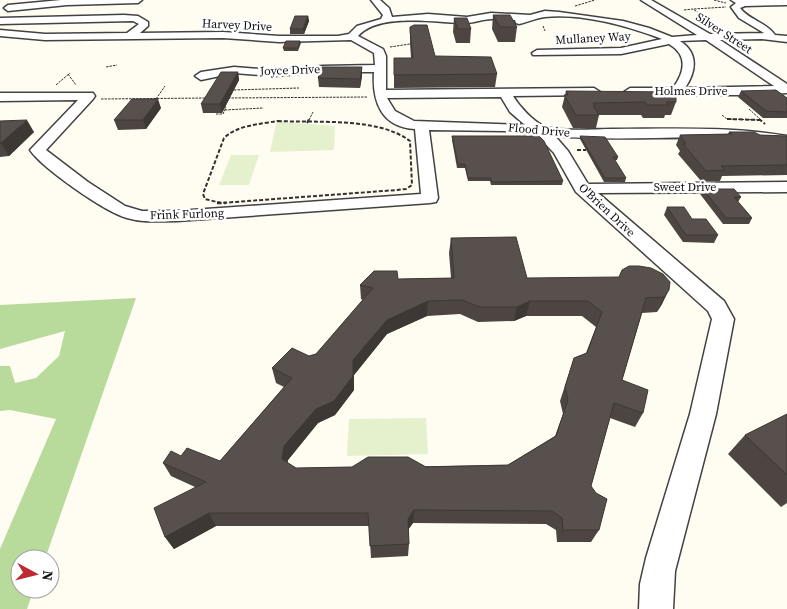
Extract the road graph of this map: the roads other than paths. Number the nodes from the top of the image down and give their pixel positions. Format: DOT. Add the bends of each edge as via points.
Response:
graph roads {
  1 [pos="138,0"];
  2 [pos="375,0"];
  3 [pos="645,0"];
  4 [pos="739,1"];
  5 [pos="787,2"];
  6 [pos="557,4"];
  7 [pos="0,9"];
  8 [pos="542,14"];
  9 [pos="385,20"];
  10 [pos="0,21"];
  11 [pos="0,33"];
  12 [pos="130,36"];
  13 [pos="771,36"];
  14 [pos="352,37"];
  15 [pos="708,37"];
  16 [pos="787,38"];
  17 [pos="673,40"];
  18 [pos="537,54"];
  19 [pos="380,68"];
  20 [pos="201,76"];
  21 [pos="786,89"];
  22 [pos="677,91"];
  23 [pos="603,92"];
  24 [pos="620,92"];
  25 [pos="505,93"];
  26 [pos="375,96"];
  27 [pos="0,97"];
  28 [pos="422,126"];
  29 [pos="541,131"];
  30 [pos="787,140"];
  31 [pos="787,187"];
  32 [pos="582,189"];
  33 [pos="656,609"];
  1 -- 7 [label="street" via="67,2"];
  2 -- 9 [label="street" via="386,10"];
  3 -- 15 [label="street, Silver Street"];
  4 -- 5 [label="street"];
  4 -- 13 [label="street" via="735,7 739,14"];
  6 -- 8 [label="street"];
  8 -- 9 [label="street, Harvey Drive" via="532,18 491,16 467,20 428,17"];
  8 -- 17 [label="street, Harvey Drive" via="638,27"];
  9 -- 14 [label="street, Harvey Drive" via="360,28"];
  10 -- 12 [label="street" via="141,20 145,24"];
  11 -- 12 [label="street, Harvey Drive" via="45,37"];
  12 -- 14 [label="street, Harvey Drive"];
  13 -- 15 [label="street, Mullaney Way"];
  13 -- 16 [label="street, Mullaney Way"];
  14 -- 19 [label="street, Flood Drive" via="379,51"];
  15 -- 17 [label="street, Mullaney Way"];
  15 -- 21 [label="street, Silver Street"];
  17 -- 18 [label="street, Mullaney Way" via="621,51"];
  17 -- 22 [label="street" via="688,58 688,75"];
  19 -- 20 [label="street, Joyce Drive" via="274,72 234,70"];
  19 -- 26 [label="street, Flood Drive"];
  21 -- 22 [label="street, Holmes Drive"];
  22 -- 24 [label="street, Holmes Drive"];
  23 -- 25 [label="street"];
  25 -- 26 [label="street"];
  25 -- 29 [label="street, O'Brien Drive" via="515,109"];
  26 -- 28 [label="street, Flood Drive" via="389,114 400,121"];
  27 -- 28 [label="street, Frink Furlong" via="89,94 37,150 112,206 131,214 177,216 430,198"];
  28 -- 29 [label="street, Flood Drive"];
  29 -- 30 [label="street, Flood Drive" via="681,132 770,136"];
  29 -- 32 [label="street, O'Brien Drive" via="561,151"];
  31 -- 32 [label="street, Sweet Drive" via="629,186"];
  32 -- 33 [label="street, O'Brien Drive" via="716,306 723,319 696,439 656,583"];
}
